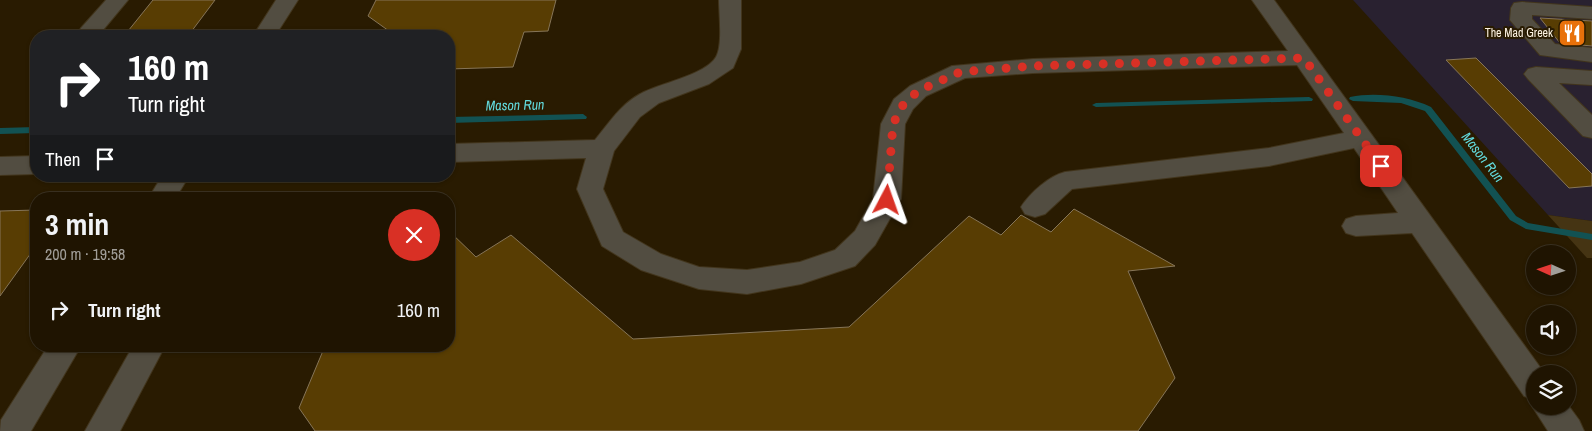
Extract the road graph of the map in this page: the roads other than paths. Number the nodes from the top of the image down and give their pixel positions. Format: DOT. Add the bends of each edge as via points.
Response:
graph roads {
  1 [pos="117,0"];
  2 [pos="287,0"];
  3 [pos="730,0"];
  4 [pos="1263,0"];
  5 [pos="1592,13"];
  6 [pos="1521,20"];
  7 [pos="92,30"];
  8 [pos="268,30"];
  9 [pos="1592,55"];
  10 [pos="1304,58"];
  11 [pos="1550,75"];
  12 [pos="1592,78"];
  13 [pos="1592,130"];
  14 [pos="1361,138"];
  15 [pos="602,149"];
  16 [pos="455,153"];
  17 [pos="30,165"];
  18 [pos="0,166"];
  19 [pos="1035,207"];
  20 [pos="1420,222"];
  21 [pos="1356,226"];
  22 [pos="61,352"];
  23 [pos="146,352"];
  24 [pos="1526,373"];
  25 [pos="1555,415"];
  26 [pos="13,431"];
  27 [pos="102,431"];
  28 [pos="1567,431"];
  1 -- 7 [label="street"];
  2 -- 8 [label="street"];
  3 -- 15 [label="street" via="730,49 725,63 701,79 650,98 631,111"];
  4 -- 10 [label="street"];
  5 -- 6 [label="street" via="1522,8"];
  6 -- 9 [label="street" via="1548,50"];
  6 -- 11 [label="street" via="1507,26"];
  10 -- 14 [label="street"];
  10 -- 15 [label="street" via="1033,66 960,72 918,91 903,105 893,124 887,200 866,238 845,258 802,273 747,282 699,278 651,262 612,239 590,189"];
  11 -- 12 [label="street"];
  11 -- 13 [label="street" via="1536,74"];
  14 -- 19 [label="street" via="1269,157 1065,180"];
  14 -- 20 [label="street"];
  15 -- 16 [label="street"];
  17 -- 18 [label="street"];
  20 -- 21 [label="street"];
  20 -- 24 [label="street"];
  22 -- 26 [label="street"];
  23 -- 27 [label="street"];
  25 -- 28 [label="street"];
}
